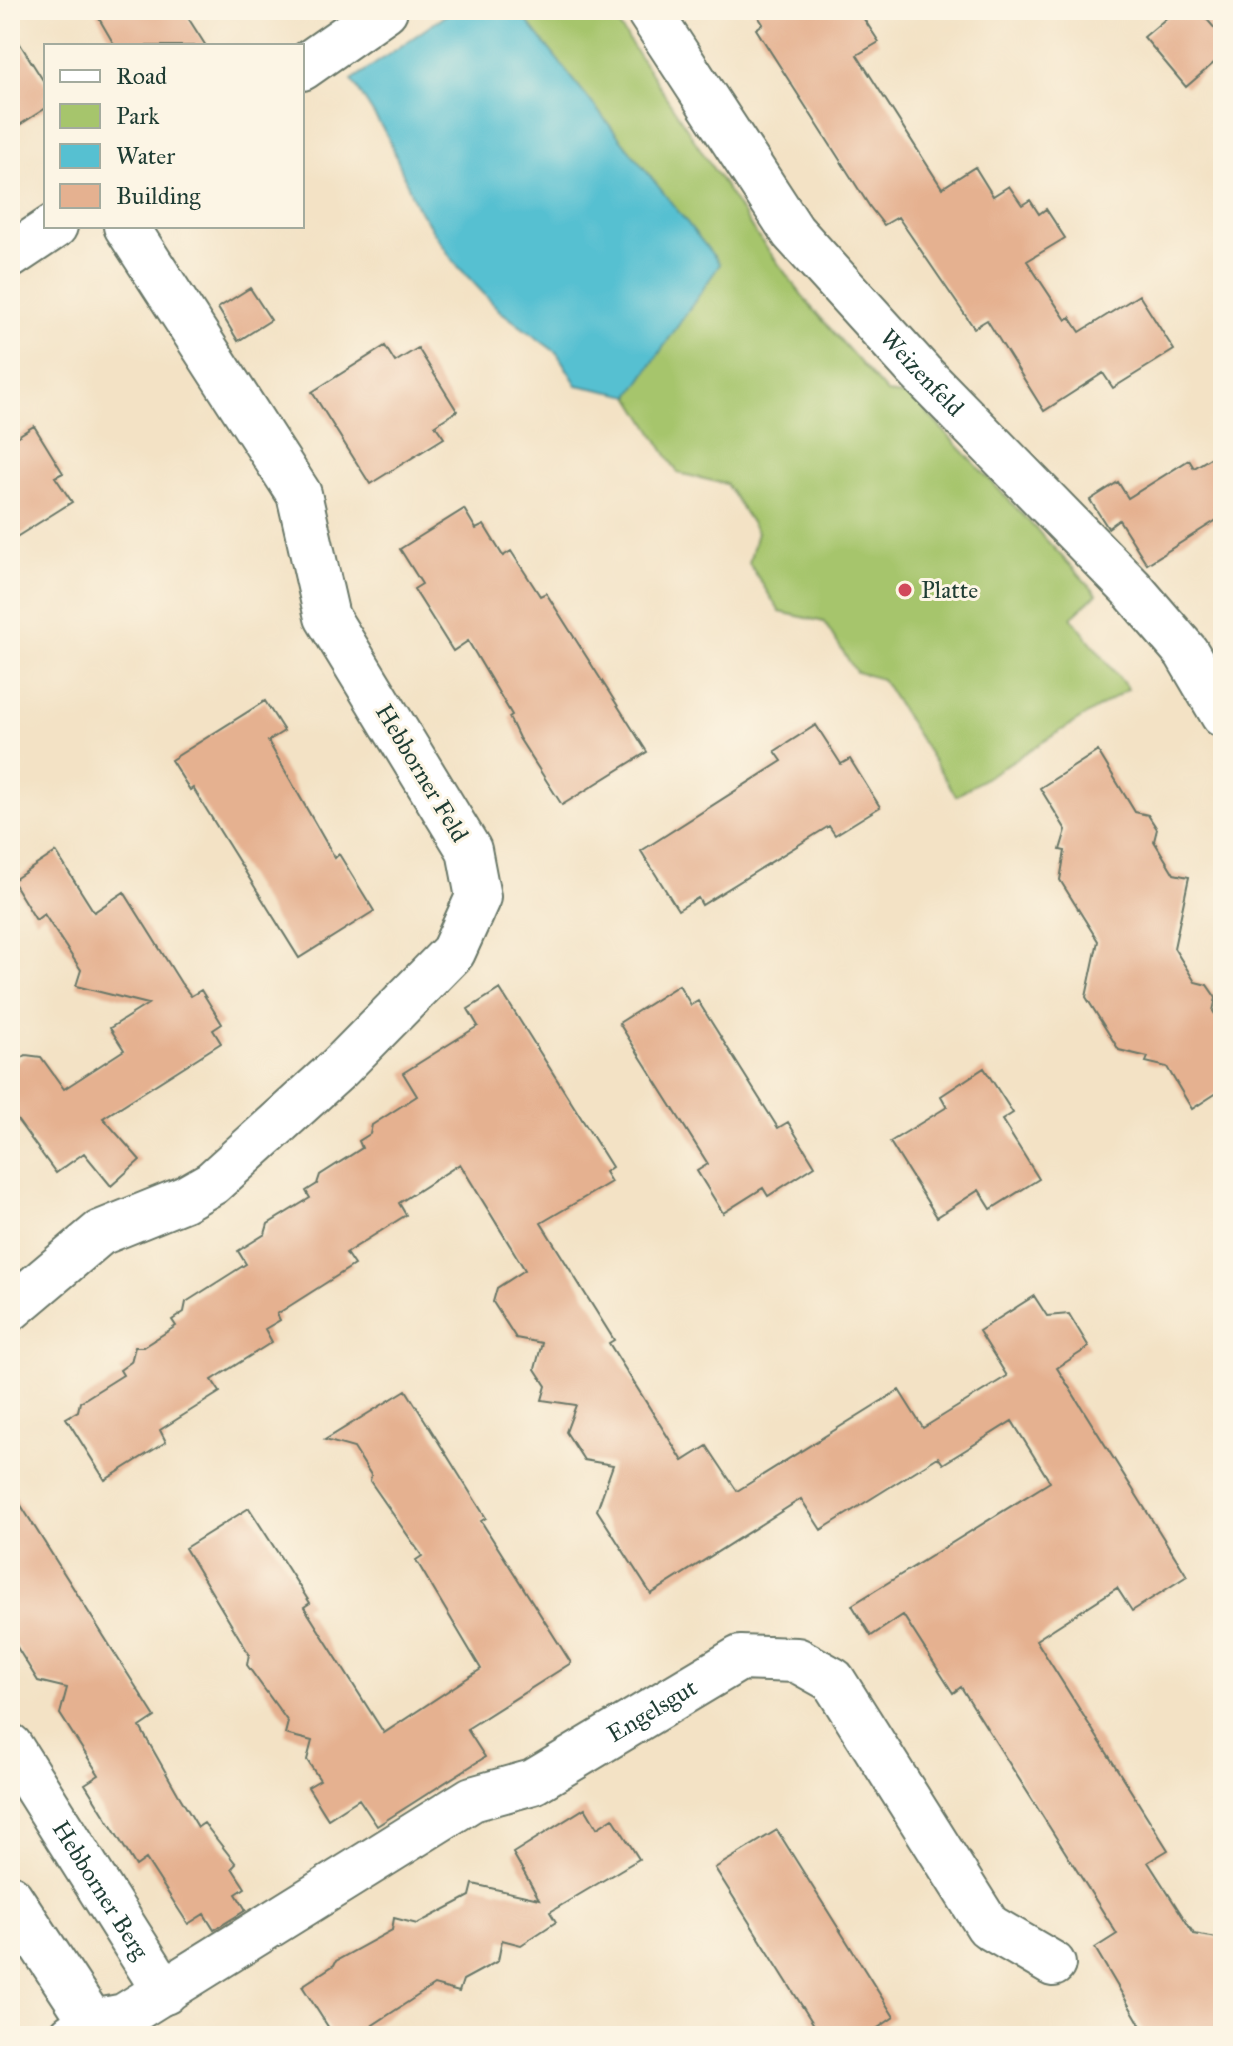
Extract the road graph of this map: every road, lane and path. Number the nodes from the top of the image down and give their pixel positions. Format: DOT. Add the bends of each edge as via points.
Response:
graph roads {
  1 [pos="385,10"];
  2 [pos="648,10"];
  3 [pos="305,66"];
  4 [pos="52,228"];
  5 [pos="127,228"];
  6 [pos="10,256"];
  7 [pos="1223,715"];
  8 [pos="10,1309"];
  9 [pos="10,1746"];
  10 [pos="10,1897"];
  11 [pos="1053,1964"];
  12 [pos="165,1992"];
  13 [pos="106,2028"];
  1 -- 3 [label="street"];
  2 -- 7 [label="street, Weizenfeld" via="793,232 921,373 1131,588 1186,652"];
  4 -- 6 [label="street"];
  5 -- 8 [label="street, Hebborner Feld" via="299,494 327,617 469,850 478,897 453,952 339,1068 212,1183 100,1233"];
  9 -- 12 [label="street, Hebborner Berg"];
  10 -- 13 [label="street"];
  11 -- 12 [label="street, Engelsgut" via="988,1926 833,1680 797,1660 740,1658 533,1782 472,1799"];
  12 -- 13 [label="street"];
}
